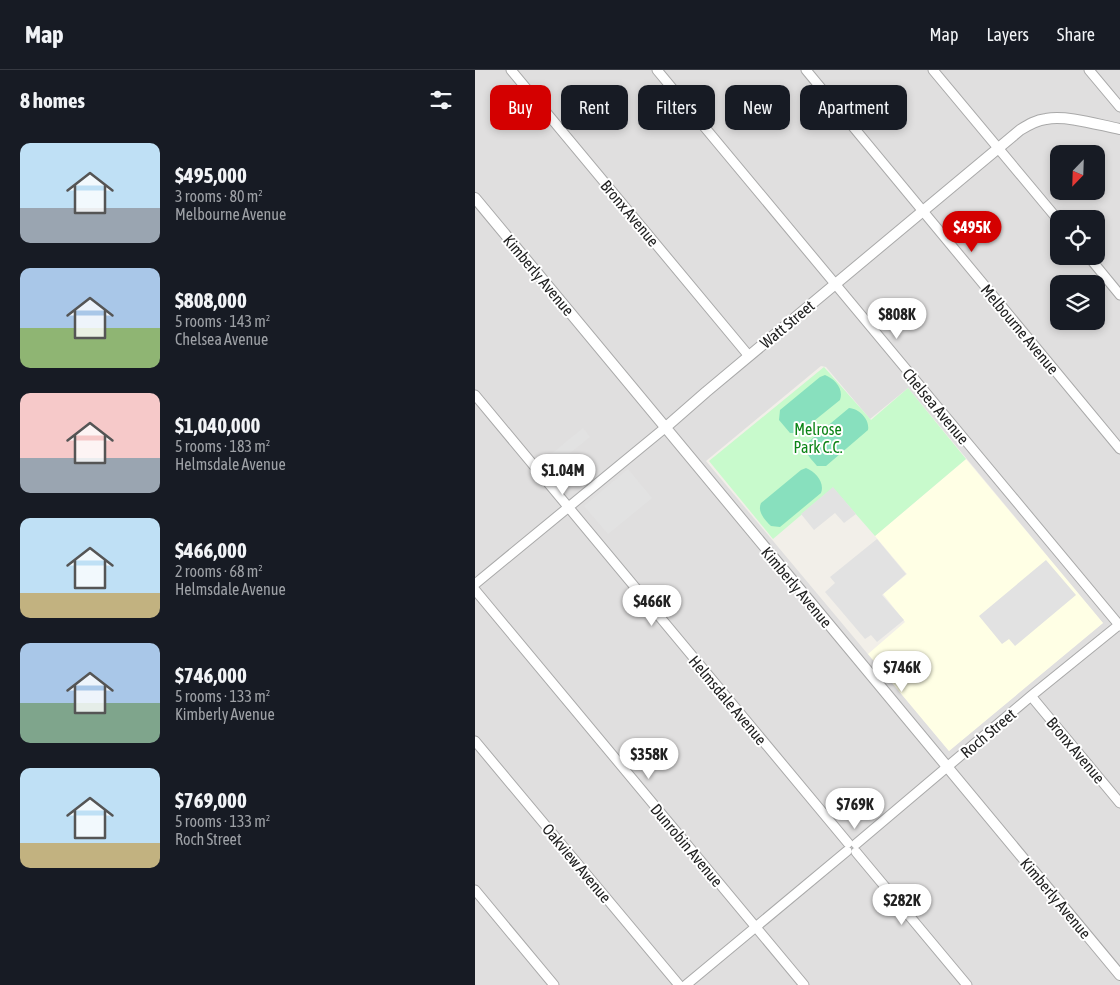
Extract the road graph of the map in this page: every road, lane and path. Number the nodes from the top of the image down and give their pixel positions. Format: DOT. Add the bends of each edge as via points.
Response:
graph roads {
  1 [pos="511,70"];
  2 [pos="657,70"];
  3 [pos="806,70"];
  4 [pos="933,70"];
  5 [pos="1089,70"];
  6 [pos="1120,107"];
  7 [pos="1120,129"];
  8 [pos="998,149"];
  9 [pos="475,198"];
  10 [pos="1050,210"];
  11 [pos="922,212"];
  12 [pos="1095,265"];
  13 [pos="835,284"];
  14 [pos="1120,295"];
  15 [pos="749,356"];
  16 [pos="475,395"];
  17 [pos="666,427"];
  18 [pos="1120,450"];
  19 [pos="568,507"];
  20 [pos="475,584"];
  21 [pos="475,590"];
  22 [pos="1120,625"];
  23 [pos="1031,696"];
  24 [pos="475,741"];
  25 [pos="947,768"];
  26 [pos="1120,803"];
  27 [pos="852,848"];
  28 [pos="475,890"];
  29 [pos="756,927"];
  30 [pos="1120,975"];
  31 [pos="554,985"];
  32 [pos="679,985"];
  33 [pos="687,985"];
  34 [pos="804,985"];
  35 [pos="967,985"];
  1 -- 15 [label="street, Bronx Avenue"];
  2 -- 13 [label="street, Chelsea Avenue"];
  3 -- 11 [label="street, Melbourne Avenue"];
  4 -- 8 [label="street"];
  5 -- 6 [label="street"];
  7 -- 8 [label="street, Watt Street" via="1047,118 1020,130"];
  8 -- 10 [label="street"];
  8 -- 11 [label="street, Watt Street"];
  9 -- 17 [label="street, Kimberly Avenue"];
  11 -- 13 [label="street, Watt Street"];
  11 -- 18 [label="street, Melbourne Avenue"];
  12 -- 14 [label="street"];
  13 -- 15 [label="street, Watt Street"];
  13 -- 22 [label="street, Chelsea Avenue"];
  15 -- 17 [label="street, Watt Street"];
  16 -- 19 [label="street, Helmsdale Avenue"];
  17 -- 19 [label="street, Watt Street"];
  17 -- 25 [label="street, Kimberly Avenue"];
  19 -- 20 [label="street, Watt Street"];
  19 -- 27 [label="street, Helmsdale Avenue"];
  21 -- 29 [label="street, Dunrobin Avenue"];
  22 -- 23 [label="street, Roch Street"];
  23 -- 25 [label="street, Roch Street"];
  23 -- 26 [label="street, Bronx Avenue"];
  24 -- 32 [label="street, Oakview Avenue"];
  25 -- 27 [label="street, Roch Street"];
  25 -- 30 [label="street, Kimberly Avenue"];
  27 -- 29 [label="street, Roch Street"];
  27 -- 35 [label="street, Helmsdale Avenue"];
  28 -- 31 [label="street"];
  29 -- 33 [label="street, Roch Street"];
  29 -- 34 [label="street, Dunrobin Avenue"];
}
